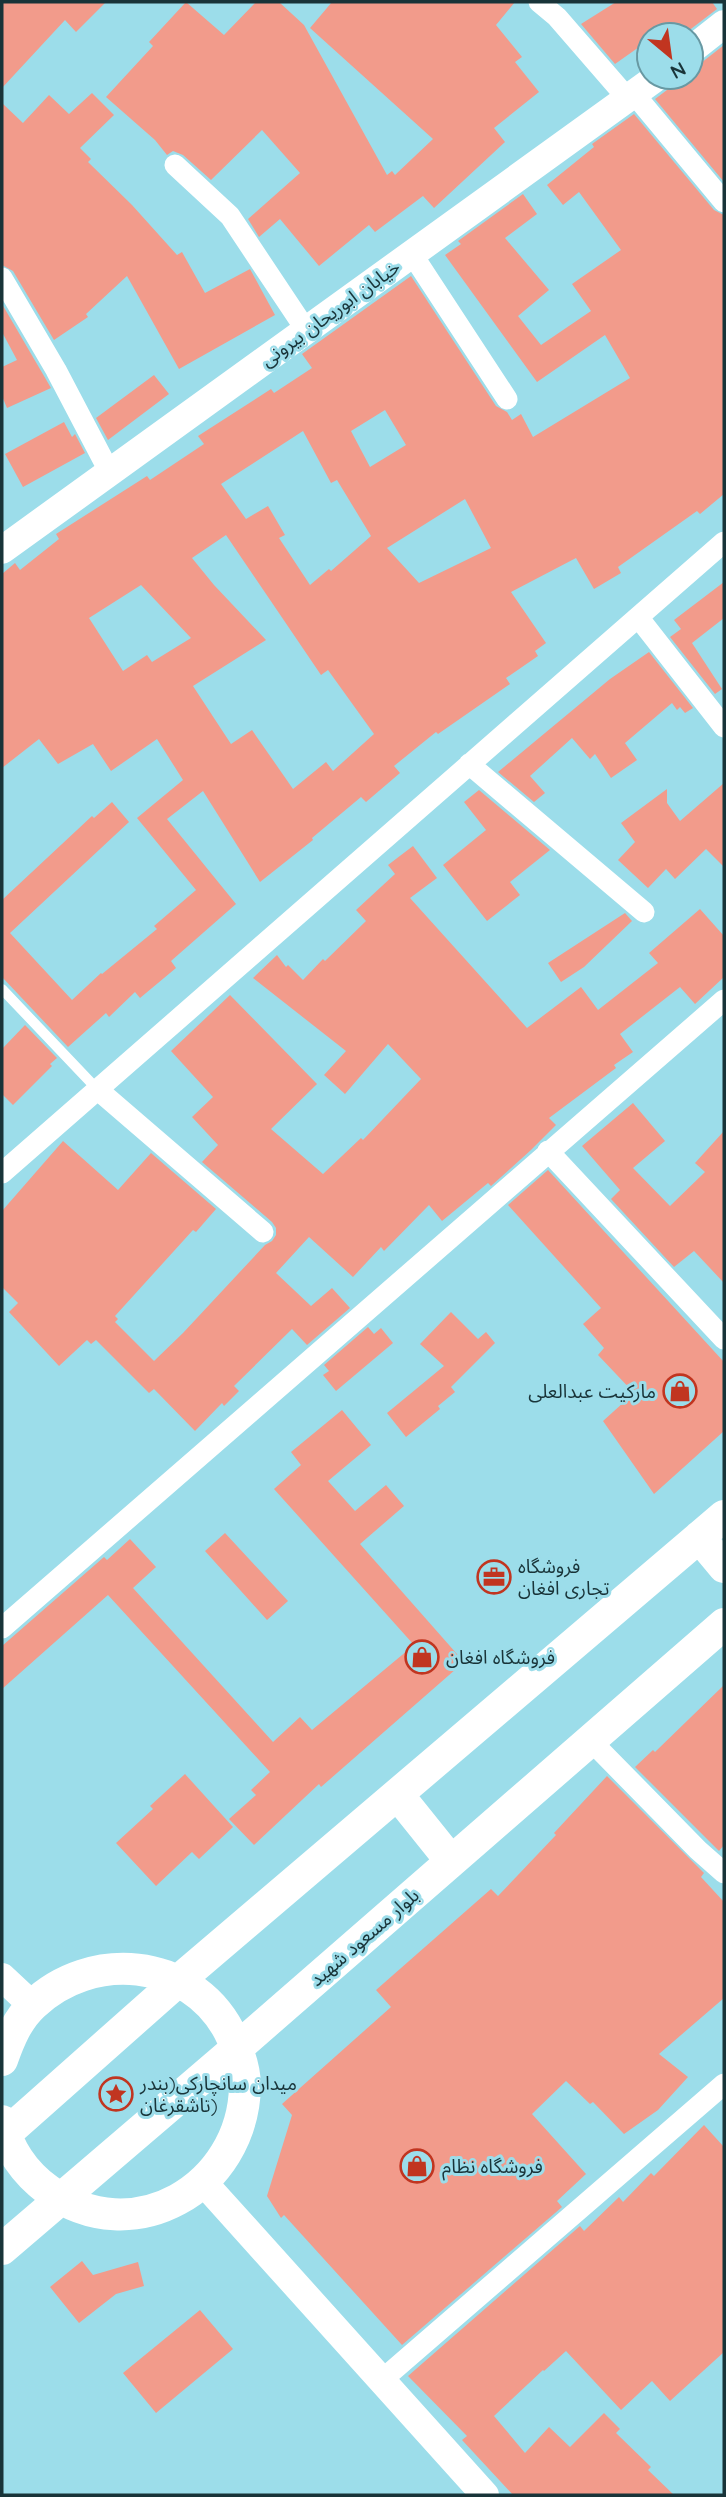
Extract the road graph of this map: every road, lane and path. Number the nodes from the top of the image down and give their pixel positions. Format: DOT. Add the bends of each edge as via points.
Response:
graph roads {
  1 [pos="539,2"];
  2 [pos="724,24"];
  3 [pos="705,39"];
  4 [pos="640,91"];
  5 [pos="632,97"];
  6 [pos="175,165"];
  7 [pos="724,202"];
  8 [pos="412,254"];
  9 [pos="2,278"];
  10 [pos="306,330"];
  11 [pos="507,399"];
  12 [pos="110,473"];
  13 [pos="724,542"];
  14 [pos="2,550"];
  15 [pos="638,617"];
  16 [pos="724,727"];
  17 [pos="469,764"];
  18 [pos="644,912"];
  19 [pos="2,989"];
  20 [pos="724,1000"];
  21 [pos="97,1089"];
  22 [pos="548,1151"];
  23 [pos="2,1173"];
  24 [pos="263,1231"];
  25 [pos="724,1339"];
  26 [pos="724,1516"];
  27 [pos="699,1537"];
  28 [pos="724,1567"];
  29 [pos="724,1624"];
  30 [pos="2,1628"];
  31 [pos="590,1740"];
  32 [pos="398,1795"];
  33 [pos="451,1861"];
  34 [pos="724,1873"];
  35 [pos="2,1977"];
  36 [pos="178,1981"];
  37 [pos="32,2005"];
  38 [pos="237,2048"];
  39 [pos="2,2060"];
  40 [pos="724,2084"];
  41 [pos="3,2131"];
  42 [pos="204,2183"];
  43 [pos="60,2199"];
  44 [pos="2,2249"];
  45 [pos="383,2379"];
  46 [pos="485,2495"];
  1 -- 5 [label="street"];
  2 -- 3 [label="street"];
  4 -- 5 [label="street, خیابان ابوریحان بیرونی"];
  5 -- 7 [label="street"];
  5 -- 8 [label="street, خیابان ابوریحان بیرونی"];
  6 -- 10 [label="street" via="230,216"];
  8 -- 10 [label="street, خیابان ابوریحان بیرونی"];
  8 -- 11 [label="street"];
  9 -- 12 [label="street"];
  10 -- 12 [label="street, خیابان ابوریحان بیرونی"];
  12 -- 14 [label="street, خیابان ابوریحان بیرونی"];
  13 -- 15 [label="street"];
  15 -- 16 [label="street"];
  15 -- 17 [label="street"];
  17 -- 18 [label="street"];
  17 -- 21 [label="street"];
  19 -- 21 [label="lane"];
  20 -- 22 [label="street"];
  21 -- 23 [label="street"];
  21 -- 24 [label="street"];
  22 -- 25 [label="street"];
  22 -- 30 [label="street"];
  26 -- 27 [label="main road"];
  27 -- 28 [label="main road"];
  27 -- 32 [label="main road"];
  29 -- 31 [label="main road, بلوار مسعود شهید"];
  31 -- 33 [label="main road, بلوار مسعود شهید"];
  31 -- 34 [label="street"];
  32 -- 33 [label="main road"];
  32 -- 36 [label="main road"];
  33 -- 38 [label="main road, بلوار مسعود شهید"];
  35 -- 37 [label="street"];
  36 -- 37 [label="main road" via="141,1969 101,1969 63,1982"];
  36 -- 38 [label="main road" via="203,1998 223,2021"];
  36 -- 41 [label="main road"];
  37 -- 39 [label="main road" via="11,2033"];
  38 -- 42 [label="main road" via="245,2084 242,2120 227,2154"];
  38 -- 43 [label="main road, بلوار مسعود شهید"];
  40 -- 45 [label="street"];
  41 -- 43 [label="main road" via="36,2182"];
  42 -- 43 [label="main road" via="171,2204 134,2214 96,2212"];
  42 -- 45 [label="street"];
  43 -- 44 [label="main road, بلوار مسعود شهید"];
  45 -- 46 [label="street"];
}
